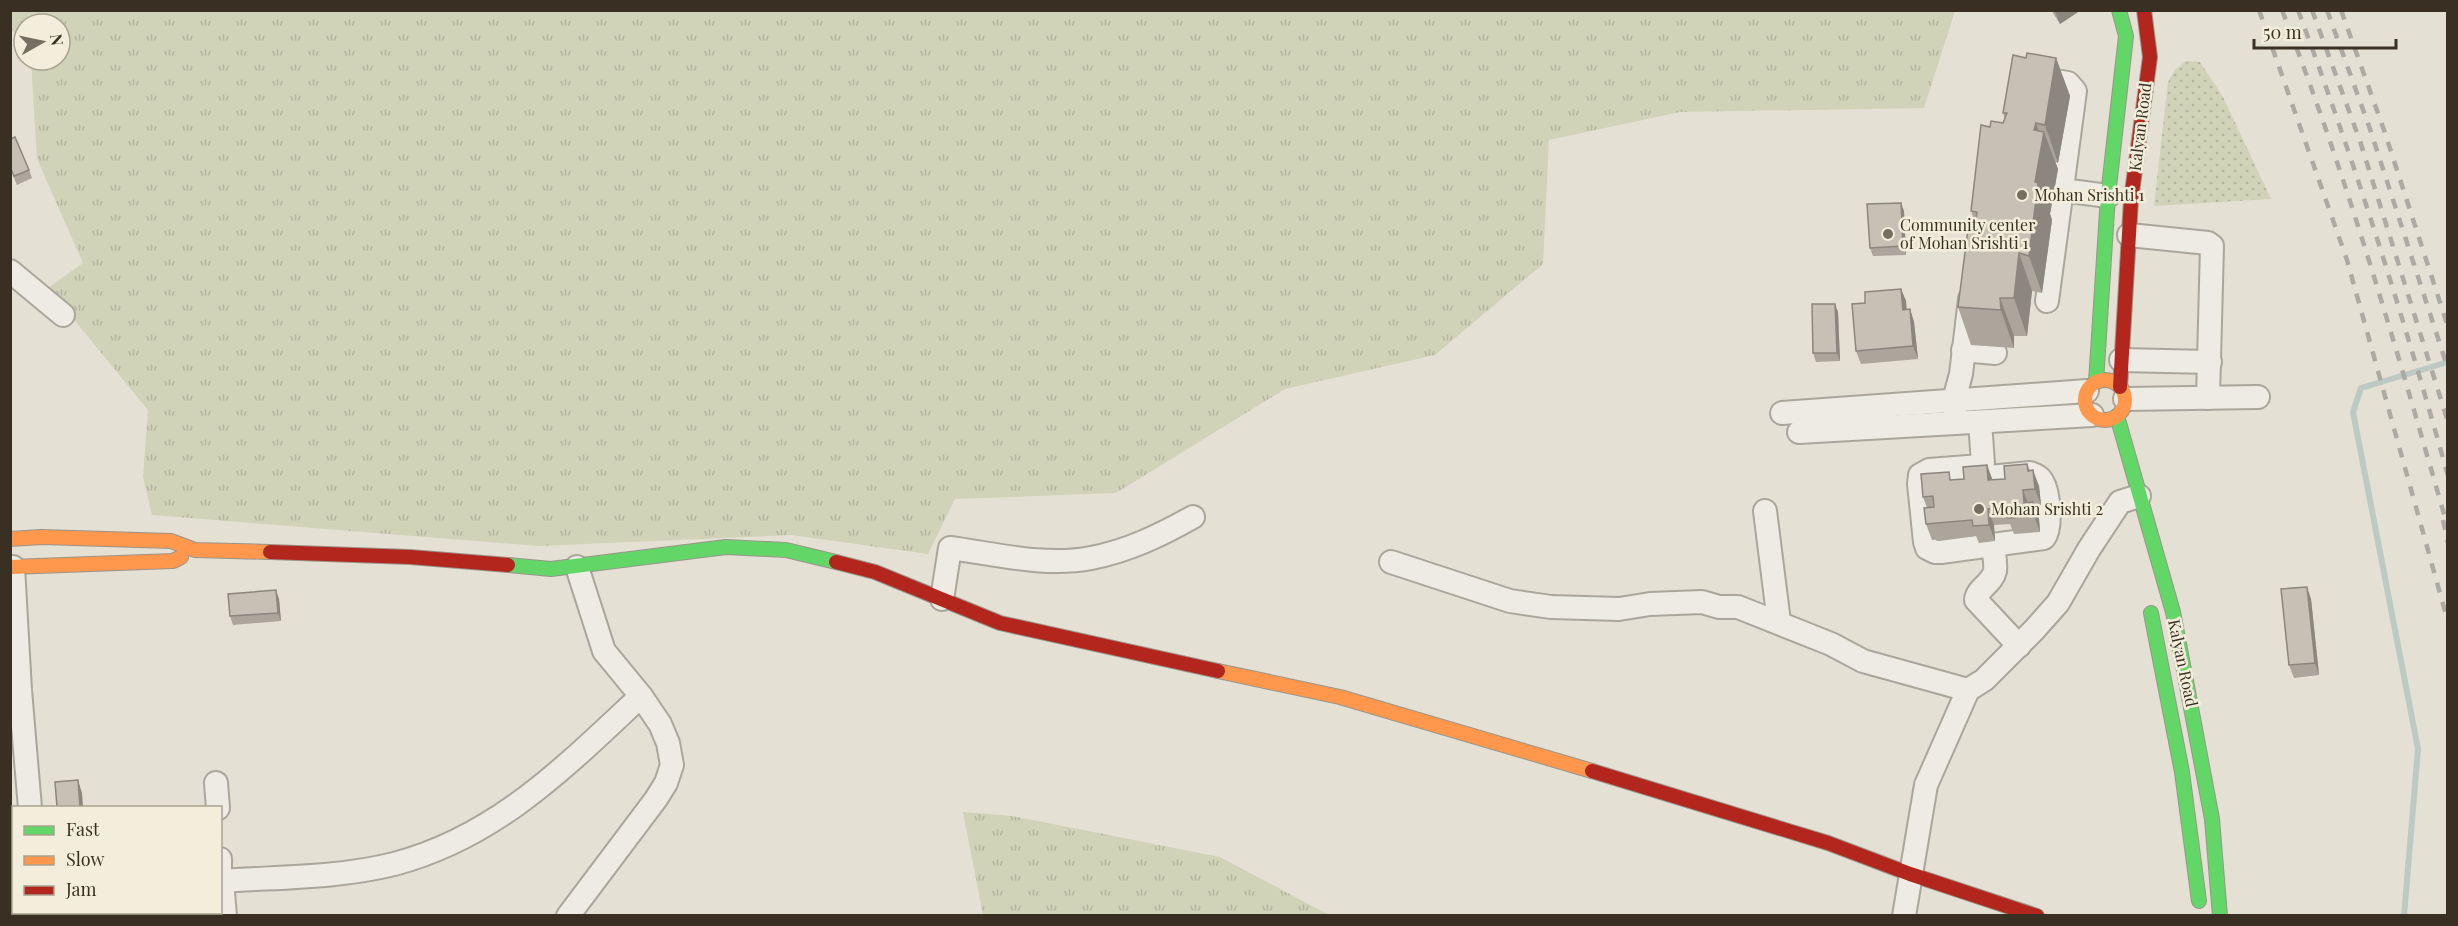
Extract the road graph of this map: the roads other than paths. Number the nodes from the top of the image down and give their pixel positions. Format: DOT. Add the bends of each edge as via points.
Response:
graph roads {
  1 [pos="2119,10"];
  2 [pos="2144,10"];
  3 [pos="2021,95"];
  4 [pos="2062,190"];
  5 [pos="2108,195"];
  6 [pos="2129,235"];
  7 [pos="10,271"];
  8 [pos="1973,280"];
  9 [pos="2047,302"];
  10 [pos="63,315"];
  11 [pos="1963,350"];
  12 [pos="1995,353"];
  13 [pos="2121,360"];
  14 [pos="2210,362"];
  15 [pos="2091,386"];
  16 [pos="2258,397"];
  17 [pos="2208,398"];
  18 [pos="2120,400"];
  19 [pos="1782,412"];
  20 [pos="1955,412"];
  21 [pos="2097,421"];
  22 [pos="1980,422"];
  23 [pos="1800,432"];
  24 [pos="1919,484"];
  25 [pos="2125,497"];
  26 [pos="1765,511"];
  27 [pos="1193,517"];
  28 [pos="2127,525"];
  29 [pos="10,539"];
  30 [pos="1993,546"];
  31 [pos="195,550"];
  32 [pos="1391,562"];
  33 [pos="12,567"];
  34 [pos="577,567"];
  35 [pos="942,599"];
  36 [pos="2149,603"];
  37 [pos="1779,622"];
  38 [pos="2019,645"];
  39 [pos="1968,690"];
  40 [pos="641,696"];
  41 [pos="216,783"];
  42 [pos="30,806"];
  43 [pos="218,806"];
  44 [pos="222,874"];
  45 [pos="1910,874"];
  46 [pos="222,884"];
  47 [pos="225,915"];
  48 [pos="568,915"];
  49 [pos="1904,915"];
  50 [pos="2037,915"];
  51 [pos="2201,915"];
  52 [pos="2220,915"];
  1 -- 5 [label="street, Kalyan Road" via="2126,36"];
  2 -- 6 [label="street, Kalyan Road" via="2150,57"];
  3 -- 4 [label="street" via="2023,85 2033,78 2068,83 2075,91"];
  4 -- 5 [label="street"];
  4 -- 9 [label="street"];
  5 -- 15 [label="street, Kalyan Road"];
  6 -- 13 [label="street, Kalyan Road"];
  6 -- 14 [label="street" via="2212,246"];
  7 -- 10 [label="street"];
  8 -- 11 [label="street"];
  11 -- 12 [label="street"];
  11 -- 20 [label="street"];
  13 -- 14 [label="street"];
  13 -- 18 [label="street, Kalyan Road"];
  14 -- 17 [label="street"];
  15 -- 18 [label="street" via="2109,380"];
  15 -- 20 [label="street"];
  15 -- 21 [label="street" via="2085,404"];
  16 -- 17 [label="street"];
  17 -- 18 [label="street"];
  18 -- 21 [label="street" via="2104,420"];
  18 -- 25 [label="street, Kalyan Road"];
  19 -- 20 [label="street"];
  20 -- 22 [label="street"];
  20 -- 23 [label="street"];
  21 -- 22 [label="street"];
  22 -- 24 [label="street" via="1981,466 1924,471"];
  24 -- 30 [label="street" via="1927,548 1941,552"];
  24 -- 30 [label="street" via="2030,474 2041,478 2048,533 2038,541"];
  25 -- 28 [label="street, Kalyan Road"];
  25 -- 38 [label="street" via="2058,603"];
  25 -- 52 [label="street, Kalyan Road" via="2173,612 2212,819"];
  26 -- 37 [label="street"];
  27 -- 35 [label="street" via="1151,541 1091,559 1045,560 950,548"];
  29 -- 31 [label="street" via="171,541"];
  30 -- 38 [label="street" via="1995,573 1977,592 1976,600"];
  31 -- 33 [label="street" via="173,561"];
  31 -- 34 [label="street" via="410,557 551,569"];
  32 -- 37 [label="street" via="1510,601 1619,609 1702,602 1738,608"];
  33 -- 42 [label="street"];
  34 -- 35 [label="street" via="726,547 786,550 875,572"];
  34 -- 40 [label="street" via="604,651"];
  35 -- 45 [label="street" via="1000,623 1362,704 1817,840"];
  36 -- 51 [label="street, Kalyan Road" via="2182,772"];
  37 -- 39 [label="street" via="1863,661"];
  38 -- 39 [label="street" via="1984,680"];
  39 -- 45 [label="street" via="1926,785"];
  40 -- 44 [label="street" via="513,810 453,843 395,863 344,873"];
  40 -- 48 [label="street" via="660,724 672,765 656,799"];
  41 -- 43 [label="street"];
  45 -- 49 [label="street"];
  45 -- 50 [label="street"];
  46 -- 47 [label="street"];
}
